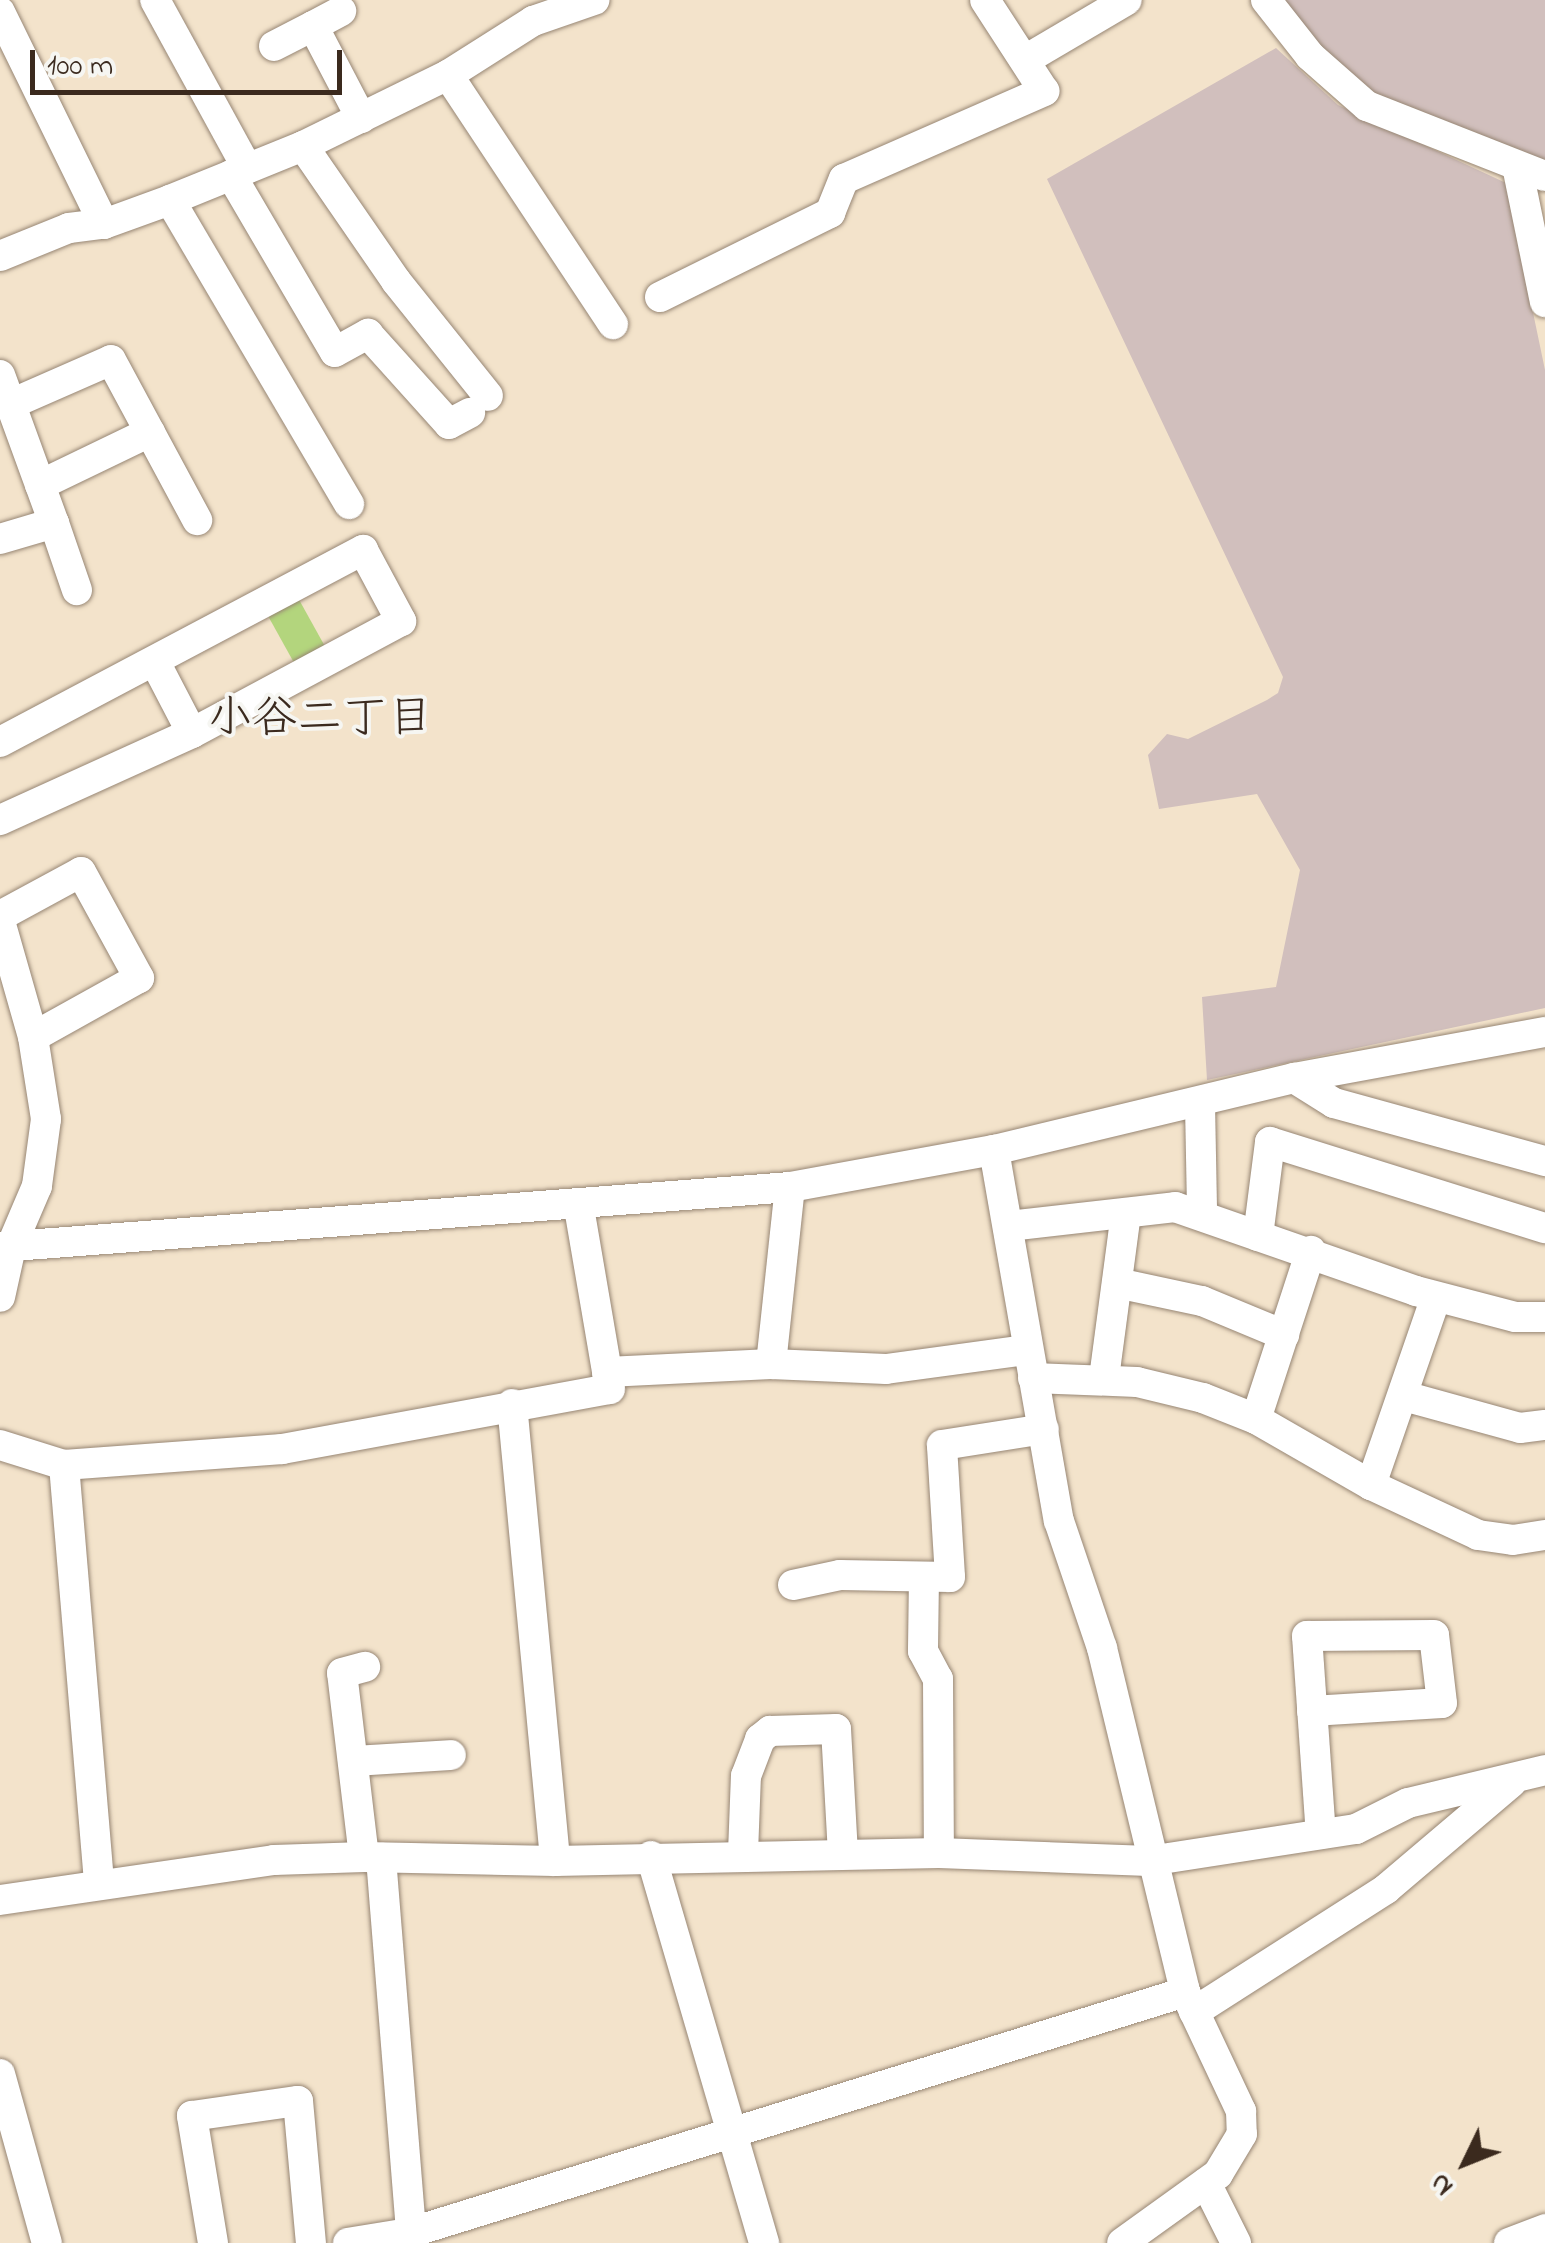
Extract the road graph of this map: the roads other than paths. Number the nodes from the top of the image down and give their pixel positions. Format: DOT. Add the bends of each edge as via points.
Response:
graph roads {
  1 [pos="155,0"];
  2 [pos="594,0"];
  3 [pos="986,0"];
  4 [pos="1127,0"];
  5 [pos="1266,0"];
  6 [pos="341,11"];
  7 [pos="0,12"];
  8 [pos="313,26"];
  9 [pos="274,46"];
  10 [pos="1025,60"];
  11 [pos="448,76"];
  12 [pos="361,118"];
  13 [pos="303,146"];
  14 [pos="1531,171"];
  15 [pos="239,172"];
  16 [pos="170,200"];
  17 [pos="104,224"];
  18 [pos="0,256"];
  19 [pos="660,297"];
  20 [pos="1545,302"];
  21 [pos="613,324"];
  22 [pos="0,375"];
  23 [pos="11,404"];
  24 [pos="150,432"];
  25 [pos="40,484"];
  26 [pos="349,504"];
  27 [pos="196,520"];
  28 [pos="54,524"];
  29 [pos="0,540"];
  30 [pos="77,590"];
  31 [pos="155,662"];
  32 [pos="192,733"];
  33 [pos="0,742"];
  34 [pos="0,820"];
  35 [pos="0,918"];
  36 [pos="1545,1032"];
  37 [pos="33,1036"];
  38 [pos="1294,1078"];
  39 [pos="1200,1104"];
  40 [pos="994,1150"];
  41 [pos="1545,1161"];
  42 [pos="790,1188"];
  43 [pos="580,1206"];
  44 [pos="1126,1212"];
  45 [pos="1202,1212"];
  46 [pos="1008,1226"];
  47 [pos="1545,1228"];
  48 [pos="1258,1236"];
  49 [pos="6,1247"];
  50 [pos="1311,1252"];
  51 [pos="1117,1282"];
  52 [pos="0,1296"];
  53 [pos="1436,1296"];
  54 [pos="1545,1317"];
  55 [pos="1284,1335"];
  56 [pos="771,1364"];
  57 [pos="1030,1364"];
  58 [pos="607,1372"];
  59 [pos="1104,1378"];
  60 [pos="1404,1396"];
  61 [pos="512,1404"];
  62 [pos="1256,1419"];
  63 [pos="1545,1425"];
  64 [pos="1044,1428"];
  65 [pos="0,1445"];
  66 [pos="64,1465"];
  67 [pos="1371,1485"];
  68 [pos="1545,1535"];
  69 [pos="924,1576"];
  70 [pos="793,1585"];
  71 [pos="365,1668"];
  72 [pos="1312,1711"];
  73 [pos="451,1755"];
  74 [pos="352,1762"];
  75 [pos="1545,1770"];
  76 [pos="1512,1781"];
  77 [pos="1321,1834"];
  78 [pos="743,1853"];
  79 [pos="939,1853"];
  80 [pos="843,1854"];
  81 [pos="650,1856"];
  82 [pos="373,1858"];
  83 [pos="555,1861"];
  84 [pos="1148,1861"];
  85 [pos="99,1883"];
  86 [pos="0,1900"];
  87 [pos="1190,2002"];
  88 [pos="0,2074"];
  89 [pos="7,2121"];
  90 [pos="730,2130"];
  91 [pos="1206,2183"];
  92 [pos="1545,2229"];
  93 [pos="410,2238"];
  94 [pos="46,2243"];
  95 [pos="212,2243"];
  96 [pos="311,2243"];
  97 [pos="348,2243"];
  98 [pos="764,2243"];
  99 [pos="1122,2243"];
  100 [pos="1236,2243"];
  101 [pos="1510,2243"];
  1 -- 15 [label="street"];
  2 -- 11 [label="street" via="533,22"];
  3 -- 10 [label="street"];
  4 -- 10 [label="street"];
  5 -- 14 [label="street" via="1310,56 1367,106"];
  6 -- 8 [label="street"];
  7 -- 17 [label="street"];
  8 -- 9 [label="street"];
  8 -- 12 [label="street"];
  10 -- 19 [label="street" via="1044,91 844,179 830,213"];
  11 -- 12 [label="street"];
  11 -- 21 [label="street"];
  12 -- 13 [label="street"];
  13 -- 15 [label="street"];
  13 -- 15 [label="street" via="396,281 459,417 368,334 334,352"];
  14 -- 20 [label="street"];
  15 -- 16 [label="street"];
  16 -- 17 [label="street"];
  16 -- 26 [label="street"];
  17 -- 18 [label="street" via="69,228"];
  22 -- 23 [label="street"];
  23 -- 24 [label="street" via="111,360"];
  23 -- 25 [label="street"];
  24 -- 25 [label="street"];
  24 -- 27 [label="street"];
  25 -- 28 [label="street"];
  28 -- 29 [label="street"];
  28 -- 30 [label="street"];
  31 -- 32 [label="street"];
  31 -- 32 [label="street" via="363,550 392,603 401,621 375,640"];
  31 -- 33 [label="street"];
  32 -- 34 [label="street"];
  35 -- 37 [label="street"];
  35 -- 37 [label="street" via="81,872 138,978"];
  36 -- 38 [label="street"];
  37 -- 49 [label="street" via="46,1119 44,1157"];
  38 -- 39 [label="street"];
  38 -- 41 [label="street" via="1334,1103"];
  39 -- 40 [label="street"];
  39 -- 45 [label="street"];
  40 -- 42 [label="street"];
  40 -- 46 [label="street"];
  42 -- 43 [label="street"];
  42 -- 56 [label="street"];
  43 -- 49 [label="street"];
  43 -- 58 [label="street"];
  44 -- 45 [label="street"];
  44 -- 46 [label="street"];
  44 -- 51 [label="street"];
  45 -- 48 [label="street"];
  46 -- 57 [label="street"];
  47 -- 48 [label="street" via="1270,1142"];
  48 -- 50 [label="street"];
  49 -- 52 [label="street"];
  50 -- 53 [label="street"];
  50 -- 55 [label="street"];
  51 -- 55 [label="street" via="1202,1301"];
  51 -- 59 [label="street"];
  53 -- 54 [label="street" via="1515,1317"];
  53 -- 60 [label="street"];
  55 -- 62 [label="street"];
  56 -- 57 [label="street"];
  56 -- 58 [label="street"];
  57 -- 59 [label="street"];
  57 -- 64 [label="street"];
  58 -- 61 [label="street" via="610,1389"];
  59 -- 62 [label="street" via="1203,1398"];
  60 -- 63 [label="street" via="1520,1428"];
  60 -- 67 [label="street"];
  61 -- 66 [label="street" via="282,1449"];
  61 -- 83 [label="street"];
  62 -- 67 [label="street"];
  64 -- 69 [label="street" via="942,1446 950,1577"];
  64 -- 84 [label="street" via="1059,1521 1102,1648"];
  65 -- 66 [label="street"];
  66 -- 85 [label="street"];
  67 -- 68 [label="street" via="1478,1535"];
  69 -- 70 [label="street" via="840,1575"];
  69 -- 79 [label="street" via="923,1650 938,1678"];
  71 -- 74 [label="street" via="342,1672"];
  72 -- 72 [label="street" via="1307,1636 1434,1635 1442,1703"];
  72 -- 77 [label="street"];
  73 -- 74 [label="street"];
  74 -- 82 [label="street"];
  75 -- 76 [label="street"];
  76 -- 77 [label="street" via="1408,1803 1356,1829"];
  76 -- 87 [label="street" via="1386,1889"];
  77 -- 84 [label="street"];
  78 -- 80 [label="street"];
  78 -- 80 [label="street" via="746,1776 760,1740 770,1731 836,1729"];
  78 -- 81 [label="street"];
  79 -- 80 [label="street"];
  79 -- 84 [label="street"];
  81 -- 83 [label="street"];
  81 -- 90 [label="street"];
  82 -- 83 [label="street"];
  82 -- 85 [label="street" via="274,1860"];
  82 -- 93 [label="street"];
  84 -- 87 [label="street"];
  85 -- 86 [label="street"];
  87 -- 90 [label="street"];
  87 -- 91 [label="street" via="1241,2112 1242,2134"];
  88 -- 89 [label="street"];
  89 -- 94 [label="street"];
  90 -- 93 [label="street"];
  90 -- 98 [label="street"];
  91 -- 99 [label="street"];
  91 -- 100 [label="street"];
  92 -- 101 [label="street"];
  93 -- 97 [label="street"];
  95 -- 96 [label="street" via="192,2116 298,2102"];
}
